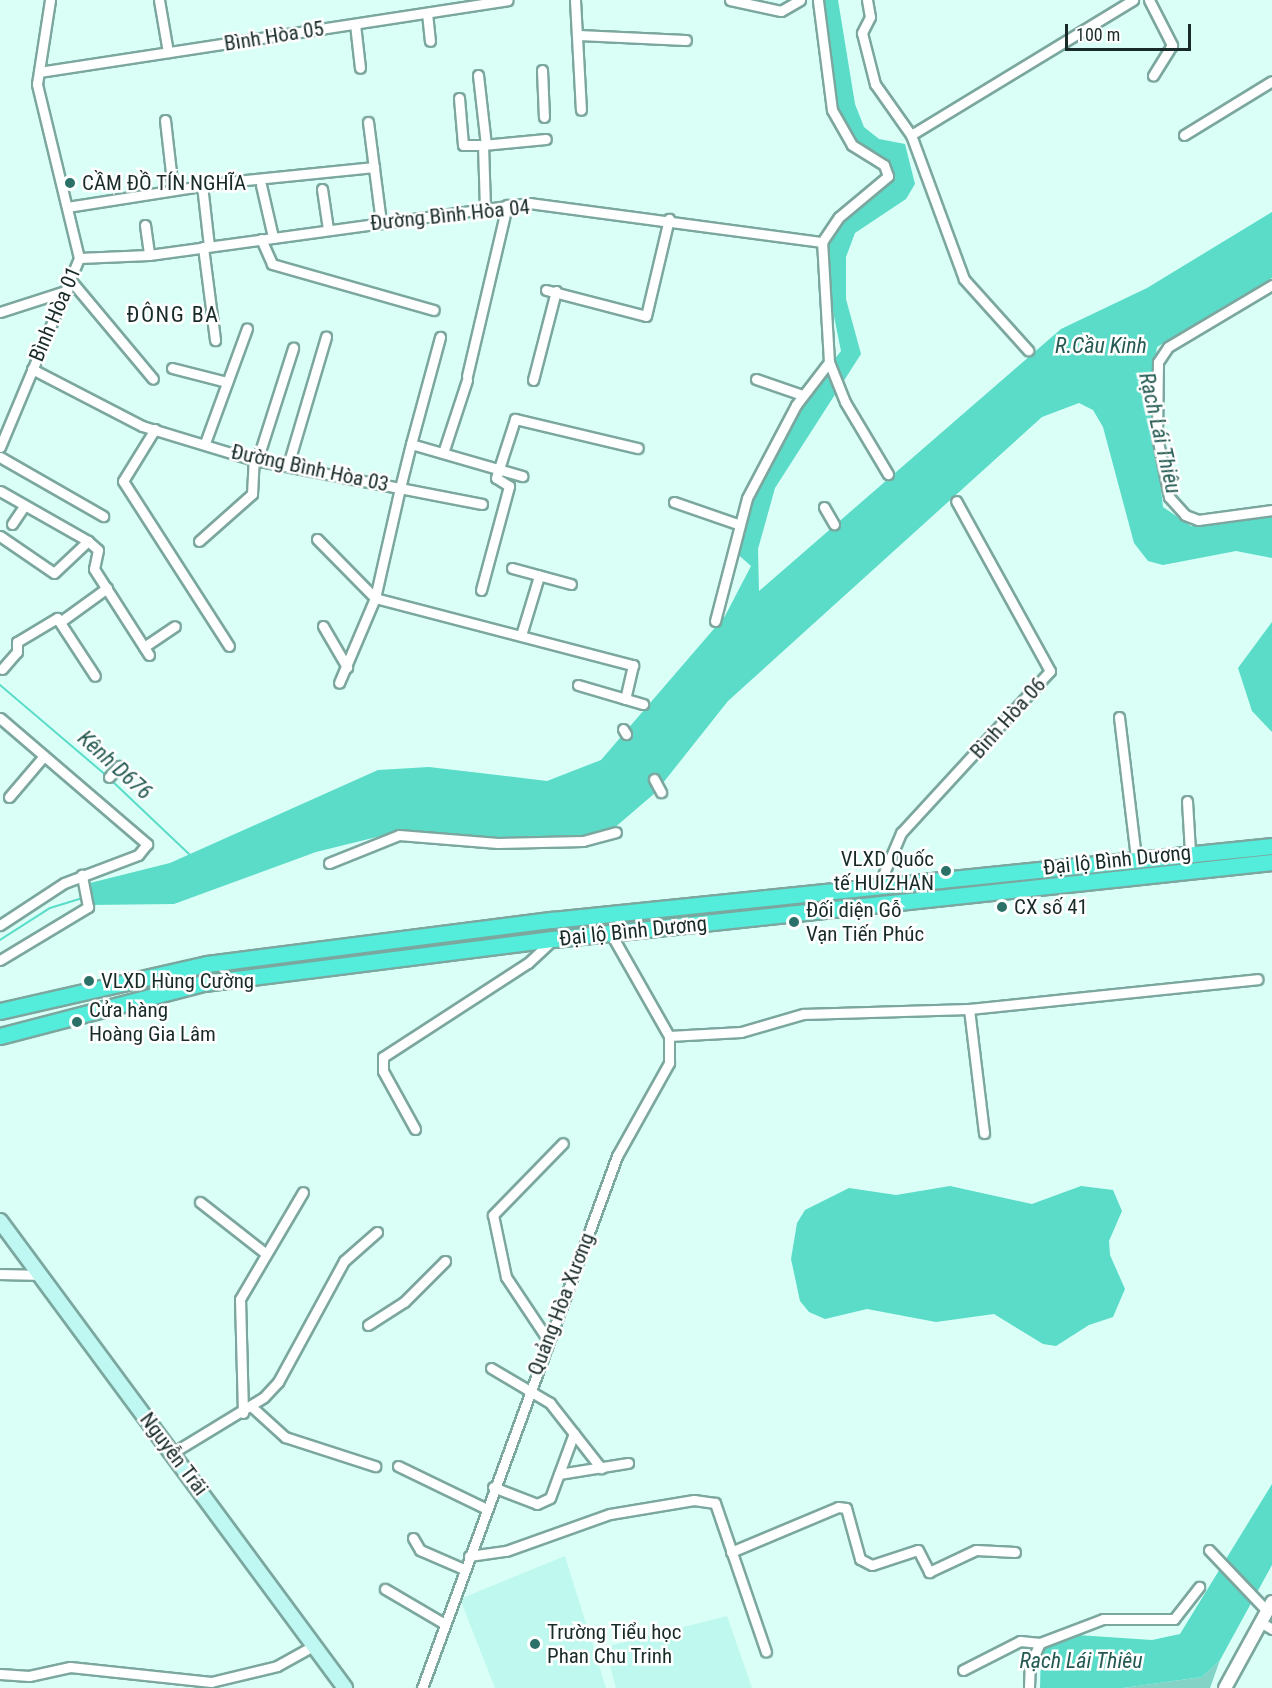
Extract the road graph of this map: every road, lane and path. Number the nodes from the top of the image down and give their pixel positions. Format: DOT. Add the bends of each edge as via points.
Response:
graph roads {
  1 [pos="50,0"];
  2 [pos="159,0"];
  3 [pos="508,0"];
  4 [pos="575,0"];
  5 [pos="730,0"];
  6 [pos="800,0"];
  7 [pos="818,0"];
  8 [pos="867,0"];
  9 [pos="1133,0"];
  10 [pos="1149,0"];
  11 [pos="481,2"];
  12 [pos="753,2"];
  13 [pos="427,13"];
  14 [pos="355,24"];
  15 [pos="578,35"];
  16 [pos="686,39"];
  17 [pos="430,41"];
  18 [pos="168,52"];
  19 [pos="360,68"];
  20 [pos="542,70"];
  21 [pos="39,72"];
  22 [pos="478,75"];
  23 [pos="1153,76"];
  24 [pos="1272,81"];
  25 [pos="459,98"];
  26 [pos="581,110"];
  27 [pos="544,117"];
  28 [pos="165,120"];
  29 [pos="368,123"];
  30 [pos="911,135"];
  31 [pos="1184,135"];
  32 [pos="546,139"];
  33 [pos="484,145"];
  34 [pos="374,167"];
  35 [pos="261,184"];
  36 [pos="202,185"];
  37 [pos="322,189"];
  38 [pos="173,190"];
  39 [pos="507,205"];
  40 [pos="67,207"];
  41 [pos="485,208"];
  42 [pos="669,219"];
  43 [pos="381,222"];
  44 [pos="145,225"];
  45 [pos="328,229"];
  46 [pos="273,237"];
  47 [pos="261,239"];
  48 [pos="822,242"];
  49 [pos="206,247"];
  50 [pos="149,255"];
  51 [pos="79,258"];
  52 [pos="1272,285"];
  53 [pos="70,286"];
  54 [pos="546,290"];
  55 [pos="556,291"];
  56 [pos="434,310"];
  57 [pos="0,312"];
  58 [pos="247,328"];
  59 [pos="326,337"];
  60 [pos="440,337"];
  61 [pos="215,340"];
  62 [pos="293,348"];
  63 [pos="1028,350"];
  64 [pos="829,362"];
  65 [pos="172,368"];
  66 [pos="32,369"];
  67 [pos="153,379"];
  68 [pos="756,379"];
  69 [pos="533,380"];
  70 [pos="227,382"];
  71 [pos="802,395"];
  72 [pos="155,429"];
  73 [pos="205,442"];
  74 [pos="411,444"];
  75 [pos="0,447"];
  76 [pos="638,448"];
  77 [pos="442,453"];
  78 [pos="0,457"];
  79 [pos="255,461"];
  80 [pos="288,465"];
  81 [pos="499,469"];
  82 [pos="888,474"];
  83 [pos="522,476"];
  84 [pos="400,488"];
  85 [pos="0,490"];
  86 [pos="674,502"];
  87 [pos="958,503"];
  88 [pos="482,504"];
  89 [pos="24,506"];
  90 [pos="824,507"];
  91 [pos="1272,510"];
  92 [pos="103,516"];
  93 [pos="12,524"];
  94 [pos="738,524"];
  95 [pos="834,524"];
  96 [pos="0,536"];
  97 [pos="317,539"];
  98 [pos="88,541"];
  99 [pos="199,541"];
  100 [pos="512,568"];
  101 [pos="539,576"];
  102 [pos="571,584"];
  103 [pos="107,588"];
  104 [pos="481,590"];
  105 [pos="375,598"];
  106 [pos="715,621"];
  107 [pos="60,622"];
  108 [pos="176,626"];
  109 [pos="323,626"];
  110 [pos="522,633"];
  111 [pos="229,646"];
  112 [pos="347,668"];
  113 [pos="2,669"];
  114 [pos="95,676"];
  115 [pos="339,683"];
  116 [pos="578,685"];
  117 [pos="625,699"];
  118 [pos="643,704"];
  119 [pos="1119,717"];
  120 [pos="0,718"];
  121 [pos="44,756"];
  122 [pos="119,766"];
  123 [pos="109,777"];
  124 [pos="654,779"];
  125 [pos="661,792"];
  126 [pos="9,797"];
  127 [pos="1187,801"];
  128 [pos="616,832"];
  129 [pos="1265,846"];
  130 [pos="1190,852"];
  131 [pos="1137,858"];
  132 [pos="329,862"];
  133 [pos="1267,863"];
  134 [pos="1071,865"];
  135 [pos="82,875"];
  136 [pos="902,884"];
  137 [pos="1074,884"];
  138 [pos="878,887"];
  139 [pos="905,903"];
  140 [pos="552,920"];
  141 [pos="0,925"];
  142 [pos="612,934"];
  143 [pos="554,939"];
  144 [pos="0,960"];
  145 [pos="1257,979"];
  146 [pos="969,1009"];
  147 [pos="0,1011"];
  148 [pos="0,1036"];
  149 [pos="669,1036"];
  150 [pos="415,1129"];
  151 [pos="984,1133"];
  152 [pos="563,1143"];
  153 [pos="303,1192"];
  154 [pos="200,1202"];
  155 [pos="0,1221"];
  156 [pos="377,1232"];
  157 [pos="0,1236"];
  158 [pos="265,1253"];
  159 [pos="445,1261"];
  160 [pos="0,1274"];
  161 [pos="34,1275"];
  162 [pos="368,1325"];
  163 [pos="548,1340"];
  164 [pos="491,1368"];
  165 [pos="528,1394"];
  166 [pos="129,1401"];
  167 [pos="252,1407"];
  168 [pos="243,1413"];
  169 [pos="574,1433"];
  170 [pos="174,1452"];
  171 [pos="628,1463"];
  172 [pos="375,1466"];
  173 [pos="398,1466"];
  174 [pos="601,1468"];
  175 [pos="559,1474"];
  176 [pos="493,1487"];
  177 [pos="485,1508"];
  178 [pos="413,1538"];
  179 [pos="1209,1550"];
  180 [pos="731,1552"];
  181 [pos="1015,1552"];
  182 [pos="469,1556"];
  183 [pos="464,1569"];
  184 [pos="1199,1587"];
  185 [pos="385,1589"];
  186 [pos="279,1602"];
  187 [pos="1266,1612"];
  188 [pos="445,1624"];
  189 [pos="1272,1629"];
  190 [pos="1043,1641"];
  191 [pos="308,1649"];
  192 [pos="766,1652"];
  193 [pos="963,1670"];
  194 [pos="0,1674"];
  195 [pos="335,1688"];
  196 [pos="345,1688"];
  197 [pos="422,1688"];
  198 [pos="1029,1688"];
  199 [pos="1225,1688"];
  1 -- 21 [label="street, Bình Hòa 01"];
  2 -- 18 [label="street"];
  3 -- 11 [label="street, Bình Hòa 05"];
  4 -- 15 [label="street"];
  5 -- 12 [label="street"];
  6 -- 12 [label="street" via="781,10"];
  7 -- 48 [label="street" via="832,110 852,145 888,173 839,217"];
  8 -- 30 [label="street" via="870,17 862,33 875,84"];
  9 -- 30 [label="street"];
  10 -- 23 [label="street" via="1172,45"];
  11 -- 13 [label="street, Bình Hòa 05"];
  13 -- 14 [label="street, Bình Hòa 05"];
  13 -- 17 [label="street"];
  14 -- 18 [label="street, Bình Hòa 05"];
  14 -- 19 [label="street"];
  15 -- 16 [label="street"];
  15 -- 26 [label="street"];
  18 -- 21 [label="street, Bình Hòa 05"];
  20 -- 27 [label="street"];
  21 -- 40 [label="street, Bình Hòa 01"];
  22 -- 33 [label="street"];
  24 -- 31 [label="street"];
  25 -- 33 [label="street" via="463,145"];
  28 -- 38 [label="street"];
  29 -- 34 [label="street"];
  30 -- 63 [label="street" via="964,279"];
  32 -- 33 [label="street"];
  33 -- 41 [label="street"];
  34 -- 36 [label="street"];
  34 -- 43 [label="street"];
  35 -- 46 [label="street"];
  36 -- 38 [label="street"];
  36 -- 49 [label="street"];
  37 -- 45 [label="street"];
  38 -- 40 [label="street"];
  39 -- 41 [label="street, Đường Bình Hòa 04"];
  39 -- 42 [label="street, Đường Bình Hòa 04"];
  39 -- 77 [label="street" via="467,378"];
  40 -- 51 [label="street, Bình Hòa 01"];
  41 -- 43 [label="street, Đường Bình Hòa 04"];
  42 -- 48 [label="street, Đường Bình Hòa 04"];
  42 -- 55 [label="street" via="646,316"];
  43 -- 45 [label="street, Đường Bình Hòa 04"];
  44 -- 50 [label="street"];
  45 -- 46 [label="street, Đường Bình Hòa 04"];
  46 -- 47 [label="street, Đường Bình Hòa 04"];
  47 -- 49 [label="street, Đường Bình Hòa 04"];
  47 -- 56 [label="street" via="272,264"];
  48 -- 64 [label="street"];
  49 -- 50 [label="street, Đường Bình Hòa 04"];
  49 -- 61 [label="street"];
  50 -- 51 [label="street, Đường Bình Hòa 04"];
  51 -- 53 [label="street, Bình Hòa 01"];
  52 -- 91 [label="street" via="1168,347 1158,363 1156,436 1169,496 1185,515 1198,520"];
  53 -- 57 [label="street"];
  53 -- 66 [label="street, Bình Hòa 01"];
  53 -- 67 [label="street"];
  54 -- 55 [label="street"];
  55 -- 69 [label="street"];
  58 -- 70 [label="street"];
  59 -- 80 [label="street"];
  60 -- 74 [label="street"];
  62 -- 79 [label="street"];
  64 -- 71 [label="street"];
  64 -- 82 [label="street" via="845,402"];
  65 -- 70 [label="street"];
  66 -- 72 [label="street, Đường Bình Hòa 03"];
  66 -- 75 [label="street, Bình Hòa 01"];
  68 -- 71 [label="street"];
  70 -- 73 [label="street"];
  71 -- 94 [label="street"];
  72 -- 73 [label="street, Đường Bình Hòa 03"];
  72 -- 111 [label="street" via="123,481"];
  73 -- 79 [label="street, Đường Bình Hòa 03"];
  74 -- 77 [label="street"];
  74 -- 84 [label="street"];
  76 -- 81 [label="street" via="519,418"];
  77 -- 81 [label="street"];
  78 -- 92 [label="street"];
  79 -- 80 [label="street, Đường Bình Hòa 03"];
  79 -- 99 [label="street" via="252,494"];
  80 -- 84 [label="street, Đường Bình Hòa 03"];
  81 -- 83 [label="street"];
  81 -- 104 [label="street" via="496,479 509,486"];
  84 -- 88 [label="street"];
  84 -- 105 [label="street, Đường Bình Hòa 03"];
  85 -- 89 [label="street"];
  86 -- 94 [label="street"];
  87 -- 138 [label="street, Bình Hòa 06" via="1050,671 901,833"];
  89 -- 93 [label="street"];
  89 -- 98 [label="street"];
  90 -- 95 [label="street"];
  94 -- 106 [label="street"];
  96 -- 98 [label="street" via="54,573"];
  97 -- 105 [label="street"];
  98 -- 103 [label="street" via="97,549 93,565"];
  100 -- 101 [label="street"];
  101 -- 102 [label="street"];
  101 -- 110 [label="street"];
  103 -- 107 [label="street"];
  103 -- 108 [label="street" via="147,651"];
  105 -- 110 [label="street"];
  105 -- 112 [label="street, Đường Bình Hòa 03"];
  107 -- 113 [label="street" via="57,618 17,642 17,652"];
  107 -- 114 [label="street"];
  109 -- 112 [label="street"];
  110 -- 117 [label="street" via="633,665"];
  112 -- 115 [label="street, Đường Bình Hòa 03"];
  116 -- 117 [label="street"];
  117 -- 118 [label="street"];
  119 -- 131 [label="street"];
  120 -- 121 [label="street"];
  121 -- 126 [label="street"];
  121 -- 135 [label="street" via="95,793 147,844 138,855"];
  122 -- 123 [label="street"];
  124 -- 125 [label="street"];
  127 -- 130 [label="street"];
  128 -- 132 [label="street" via="583,841 508,843 399,835"];
  129 -- 130 [label="highway, Đại lộ Bình Dương"];
  130 -- 131 [label="highway, Đại lộ Bình Dương"];
  131 -- 134 [label="highway, Đại lộ Bình Dương"];
  133 -- 137 [label="highway, Đại lộ Bình Dương"];
  134 -- 136 [label="highway, Đại lộ Bình Dương"];
  134 -- 137 [label="highway"];
  135 -- 141 [label="street"];
  135 -- 144 [label="street" via="88,907"];
  136 -- 138 [label="highway, Đại lộ Bình Dương"];
  136 -- 139 [label="highway"];
  137 -- 139 [label="highway, Đại lộ Bình Dương"];
  138 -- 140 [label="highway, Đại lộ Bình Dương"];
  139 -- 142 [label="highway, Đại lộ Bình Dương"];
  140 -- 143 [label="highway"];
  140 -- 147 [label="highway, Đại lộ Bình Dương" via="207,964"];
  142 -- 143 [label="highway, Đại lộ Bình Dương"];
  142 -- 149 [label="street"];
  143 -- 148 [label="highway, Đại lộ Bình Dương" via="204,983"];
  143 -- 150 [label="street" via="528,963 383,1057 383,1071"];
  145 -- 146 [label="street"];
  146 -- 149 [label="street" via="803,1014 741,1032"];
  146 -- 151 [label="street"];
  149 -- 163 [label="street, Quảng Hòa Xương" via="669,1063 617,1156"];
  152 -- 163 [label="street" via="493,1215 506,1277"];
  153 -- 158 [label="street"];
  154 -- 158 [label="street"];
  155 -- 161 [label="main road, Nguyễn Trãi"];
  156 -- 167 [label="street" via="344,1261 278,1382"];
  157 -- 161 [label="main road, Nguyễn Trãi"];
  158 -- 168 [label="street" via="244,1286 238,1316"];
  159 -- 162 [label="street" via="404,1302"];
  160 -- 161 [label="street"];
  161 -- 166 [label="main road, Nguyễn Trãi"];
  163 -- 165 [label="street, Quảng Hòa Xương"];
  164 -- 165 [label="street"];
  165 -- 169 [label="street" via="550,1402"];
  165 -- 176 [label="street, Quảng Hòa Xương"];
  166 -- 170 [label="main road, Nguyễn Trãi"];
  166 -- 186 [label="main road, Nguyễn Trãi"];
  167 -- 168 [label="street"];
  167 -- 172 [label="street" via="285,1437"];
  168 -- 170 [label="street"];
  169 -- 174 [label="street"];
  169 -- 175 [label="street"];
  170 -- 186 [label="main road, Nguyễn Trãi"];
  171 -- 174 [label="street"];
  173 -- 177 [label="street"];
  174 -- 175 [label="street"];
  175 -- 176 [label="street" via="550,1498 537,1503"];
  176 -- 177 [label="street, Quảng Hòa Xương"];
  177 -- 182 [label="street, Quảng Hòa Xương"];
  178 -- 183 [label="street" via="420,1550"];
  179 -- 187 [label="street"];
  180 -- 181 [label="street" via="838,1507 846,1508 860,1559 872,1565 918,1550 929,1572 976,1550"];
  180 -- 182 [label="street" via="715,1503 694,1500 610,1514 506,1551"];
  180 -- 192 [label="street"];
  182 -- 183 [label="street, Quảng Hòa Xương"];
  183 -- 188 [label="street, Quảng Hòa Xương"];
  184 -- 190 [label="street" via="1174,1619 1104,1619"];
  185 -- 188 [label="street"];
  186 -- 191 [label="main road, Nguyễn Trãi"];
  186 -- 196 [label="main road, Nguyễn Trãi"];
  187 -- 189 [label="street"];
  187 -- 199 [label="street"];
  188 -- 197 [label="street, Quảng Hòa Xương"];
  190 -- 193 [label="street" via="1020,1641"];
  190 -- 198 [label="street" via="1030,1665"];
  191 -- 194 [label="street" via="277,1666 211,1682 70,1667 29,1676"];
  191 -- 195 [label="main road, Nguyễn Trãi"];
}
